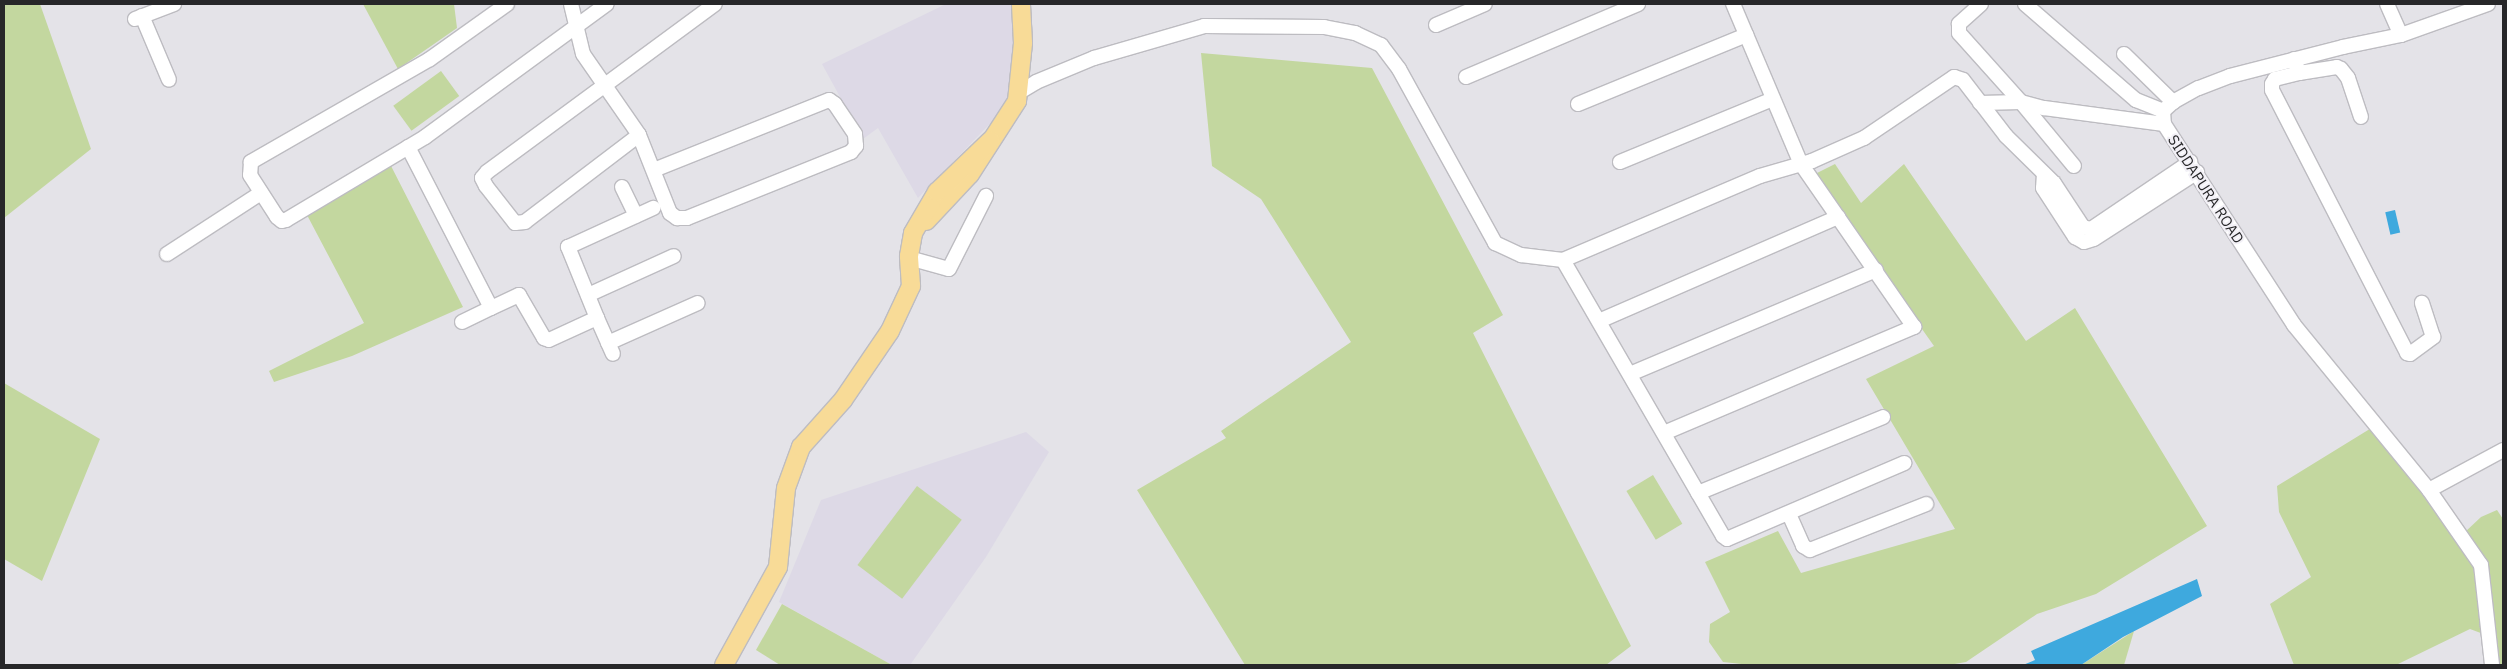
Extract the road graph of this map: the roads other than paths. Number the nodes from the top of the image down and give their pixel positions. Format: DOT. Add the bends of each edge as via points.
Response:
graph roads {
  1 [pos="174,4"];
  2 [pos="507,4"];
  3 [pos="570,4"];
  4 [pos="607,4"];
  5 [pos="715,4"];
  6 [pos="1021,4"];
  7 [pos="1485,4"];
  8 [pos="1638,4"];
  9 [pos="1733,4"];
  10 [pos="1981,4"];
  11 [pos="2025,4"];
  12 [pos="2386,4"];
  13 [pos="2488,4"];
  14 [pos="1436,25"];
  15 [pos="576,26"];
  16 [pos="1746,35"];
  17 [pos="2401,35"];
  18 [pos="2124,54"];
  19 [pos="2294,59"];
  20 [pos="2300,74"];
  21 [pos="1466,77"];
  22 [pos="169,80"];
  23 [pos="604,85"];
  24 [pos="1018,93"];
  25 [pos="1773,99"];
  26 [pos="2021,102"];
  27 [pos="1980,103"];
  28 [pos="1578,104"];
  29 [pos="2167,112"];
  30 [pos="2361,118"];
  31 [pos="639,136"];
  32 [pos="408,147"];
  33 [pos="1620,162"];
  34 [pos="1801,164"];
  35 [pos="2074,166"];
  36 [pos="2194,167"];
  37 [pos="654,170"];
  38 [pos="622,187"];
  39 [pos="262,193"];
  40 [pos="986,196"];
  41 [pos="653,208"];
  42 [pos="636,216"];
  43 [pos="1838,217"];
  44 [pos="167,254"];
  45 [pos="674,256"];
  46 [pos="909,258"];
  47 [pos="1563,260"];
  48 [pos="1876,270"];
  49 [pos="588,295"];
  50 [pos="698,303"];
  51 [pos="2422,303"];
  52 [pos="491,308"];
  53 [pos="597,318"];
  54 [pos="1599,321"];
  55 [pos="462,322"];
  56 [pos="1630,374"];
  57 [pos="1883,417"];
  58 [pos="1664,433"];
  59 [pos="2503,450"];
  60 [pos="1904,463"];
  61 [pos="2429,490"];
  62 [pos="1698,493"];
  63 [pos="1926,504"];
  64 [pos="1789,514"];
  65 [pos="724,665"];
  66 [pos="2492,665"];
  1 -- 22 [label="street" via="138,18"];
  2 -- 39 [label="street" via="430,59 251,162 250,175"];
  3 -- 15 [label="street"];
  4 -- 15 [label="street"];
  5 -- 23 [label="street"];
  6 -- 24 [label="main road" via="1023,43"];
  7 -- 14 [label="street"];
  8 -- 21 [label="street"];
  9 -- 16 [label="street"];
  10 -- 26 [label="street" via="1959,24 1959,34"];
  11 -- 29 [label="street" via="2136,100"];
  12 -- 17 [label="street"];
  13 -- 17 [label="street"];
  15 -- 23 [label="street" via="582,54"];
  15 -- 32 [label="street"];
  16 -- 25 [label="street"];
  16 -- 28 [label="street"];
  17 -- 19 [label="street"];
  18 -- 29 [label="street, SIDDAPURA ROAD"];
  19 -- 20 [label="street"];
  19 -- 29 [label="street" via="2198,88"];
  20 -- 30 [label="street" via="2342,68"];
  20 -- 51 [label="street" via="2275,79 2272,90 2410,354 2434,337"];
  23 -- 31 [label="street"];
  23 -- 31 [label="street" via="487,172 482,178 486,186 515,223 525,222"];
  24 -- 46 [label="main road" via="1017,101 970,174 913,233"];
  24 -- 47 [label="street" via="1094,58 1204,26 1324,27 1355,33 1381,45 1399,70 1495,243 1522,254"];
  25 -- 33 [label="street"];
  25 -- 34 [label="street"];
  26 -- 27 [label="street"];
  26 -- 29 [label="street" via="2044,108"];
  26 -- 35 [label="street"];
  27 -- 34 [label="street" via="1963,80 1954,77 1864,138"];
  27 -- 36 [label="street" via="2006,136 2054,183 2083,227 2091,228"];
  29 -- 36 [label="street, SIDDAPURA ROAD"];
  31 -- 37 [label="street"];
  32 -- 39 [label="street" via="286,220 277,217"];
  32 -- 52 [label="street"];
  34 -- 43 [label="street"];
  34 -- 47 [label="street" via="1760,176"];
  36 -- 61 [label="street, SIDDAPURA ROAD" via="2294,324"];
  37 -- 37 [label="street" via="670,213 677,218 687,218 851,152 856,146 855,134 829,100"];
  38 -- 42 [label="street"];
  39 -- 44 [label="street"];
  40 -- 46 [label="street" via="949,269"];
  41 -- 42 [label="street"];
  42 -- 49 [label="street" via="568,247"];
  43 -- 48 [label="street"];
  43 -- 54 [label="street"];
  45 -- 49 [label="street"];
  46 -- 65 [label="main road" via="911,286 890,331 843,400 801,448 786,488 778,567"];
  47 -- 54 [label="street"];
  48 -- 56 [label="street"];
  48 -- 58 [label="street" via="1913,323 1913,329"];
  49 -- 53 [label="street"];
  50 -- 53 [label="street" via="610,349"];
  52 -- 53 [label="street" via="519,295 544,338 549,340"];
  52 -- 55 [label="street"];
  54 -- 56 [label="street"];
  56 -- 58 [label="street"];
  57 -- 62 [label="street"];
  58 -- 62 [label="street"];
  59 -- 61 [label="street"];
  60 -- 64 [label="street"];
  61 -- 66 [label="street, SIDDAPURA ROAD" via="2480,565"];
  62 -- 64 [label="street" via="1722,536 1727,539"];
  63 -- 64 [label="street" via="1810,550 1803,546"];
}
